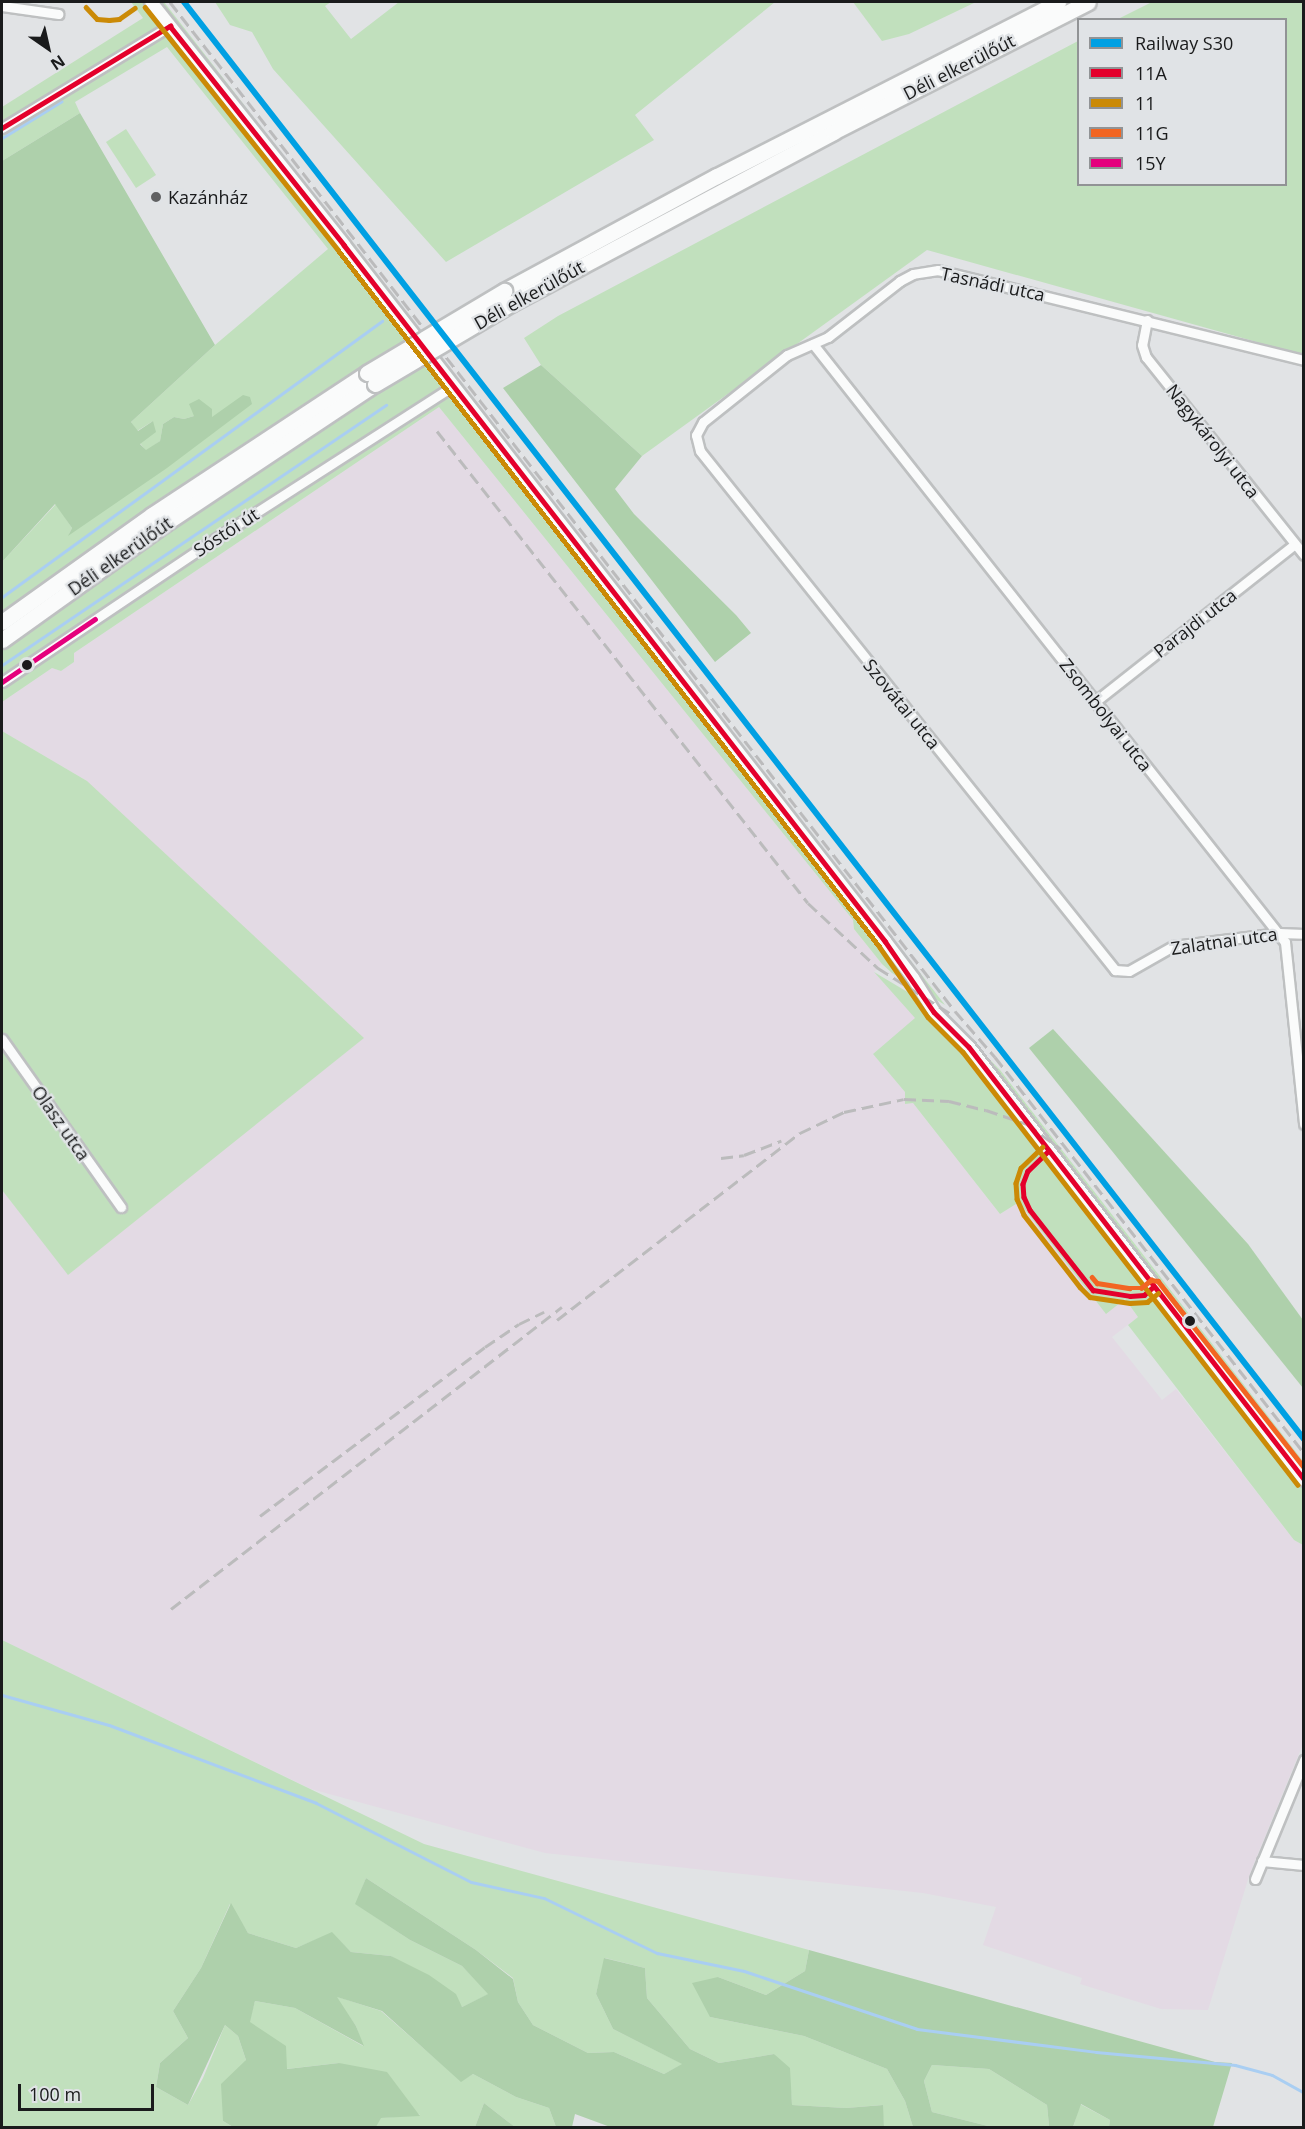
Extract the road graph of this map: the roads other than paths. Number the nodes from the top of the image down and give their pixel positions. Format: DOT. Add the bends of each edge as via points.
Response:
graph roads {
  1 [pos="52,2"];
  2 [pos="151,2"];
  3 [pos="1058,2"];
  4 [pos="1088,2"];
  5 [pos="2,4"];
  6 [pos="26,5"];
  7 [pos="170,27"];
  8 [pos="2,128"];
  9 [pos="508,297"];
  10 [pos="1148,320"];
  11 [pos="813,344"];
  12 [pos="1304,360"];
  13 [pos="371,378"];
  14 [pos="453,386"];
  15 [pos="696,435"];
  16 [pos="1295,544"];
  17 [pos="1304,555"];
  18 [pos="2,622"];
  19 [pos="2,640"];
  20 [pos="2,682"];
  21 [pos="1096,702"];
  22 [pos="1279,933"];
  23 [pos="1304,934"];
  24 [pos="1115,970"];
  25 [pos="2,1039"];
  26 [pos="1304,1124"];
  27 [pos="121,1207"];
  28 [pos="1304,1480"];
  29 [pos="1304,1760"];
  30 [pos="1262,1861"];
  31 [pos="1304,1865"];
  32 [pos="1255,1879"];
  1 -- 6 [label="street" via="54,13"];
  2 -- 7 [label="street"];
  3 -- 9 [label="main road, Déli elkerülőút" via="717,176"];
  4 -- 9 [label="main road, Déli elkerülőút"];
  5 -- 6 [label="street"];
  7 -- 8 [label="street"];
  7 -- 14 [label="street"];
  9 -- 13 [label="main road, Déli elkerülőút, bridge"];
  10 -- 11 [label="street, Tasnádi utca" via="938,270 913,274 900,281 828,337"];
  10 -- 12 [label="street, Tasnádi utca"];
  10 -- 16 [label="street, Nagykárolyi utca" via="1142,345 1146,357"];
  11 -- 15 [label="street, Tasnádi utca" via="787,355 703,422"];
  11 -- 21 [label="street, Zsombolyai utca"];
  13 -- 18 [label="main road, Déli elkerülőút" via="152,514"];
  13 -- 19 [label="main road, Déli elkerülőút"];
  14 -- 20 [label="street, Sóstói út"];
  14 -- 28 [label="street" via="892,950 934,1012 969,1047"];
  15 -- 24 [label="street, Szovátai utca" via="700,452"];
  16 -- 17 [label="street, Nagykárolyi utca"];
  16 -- 21 [label="street, Parajdi utca"];
  21 -- 22 [label="street, Zsombolyai utca"];
  22 -- 23 [label="street, Zalatnai utca"];
  22 -- 24 [label="street, Zalatnai utca" via="1173,946 1129,971"];
  22 -- 26 [label="street, Zsombolyai utca" via="1288,950"];
  25 -- 27 [label="street, Olasz utca"];
  29 -- 30 [label="street"];
  30 -- 31 [label="street"];
  30 -- 32 [label="street"];
}
